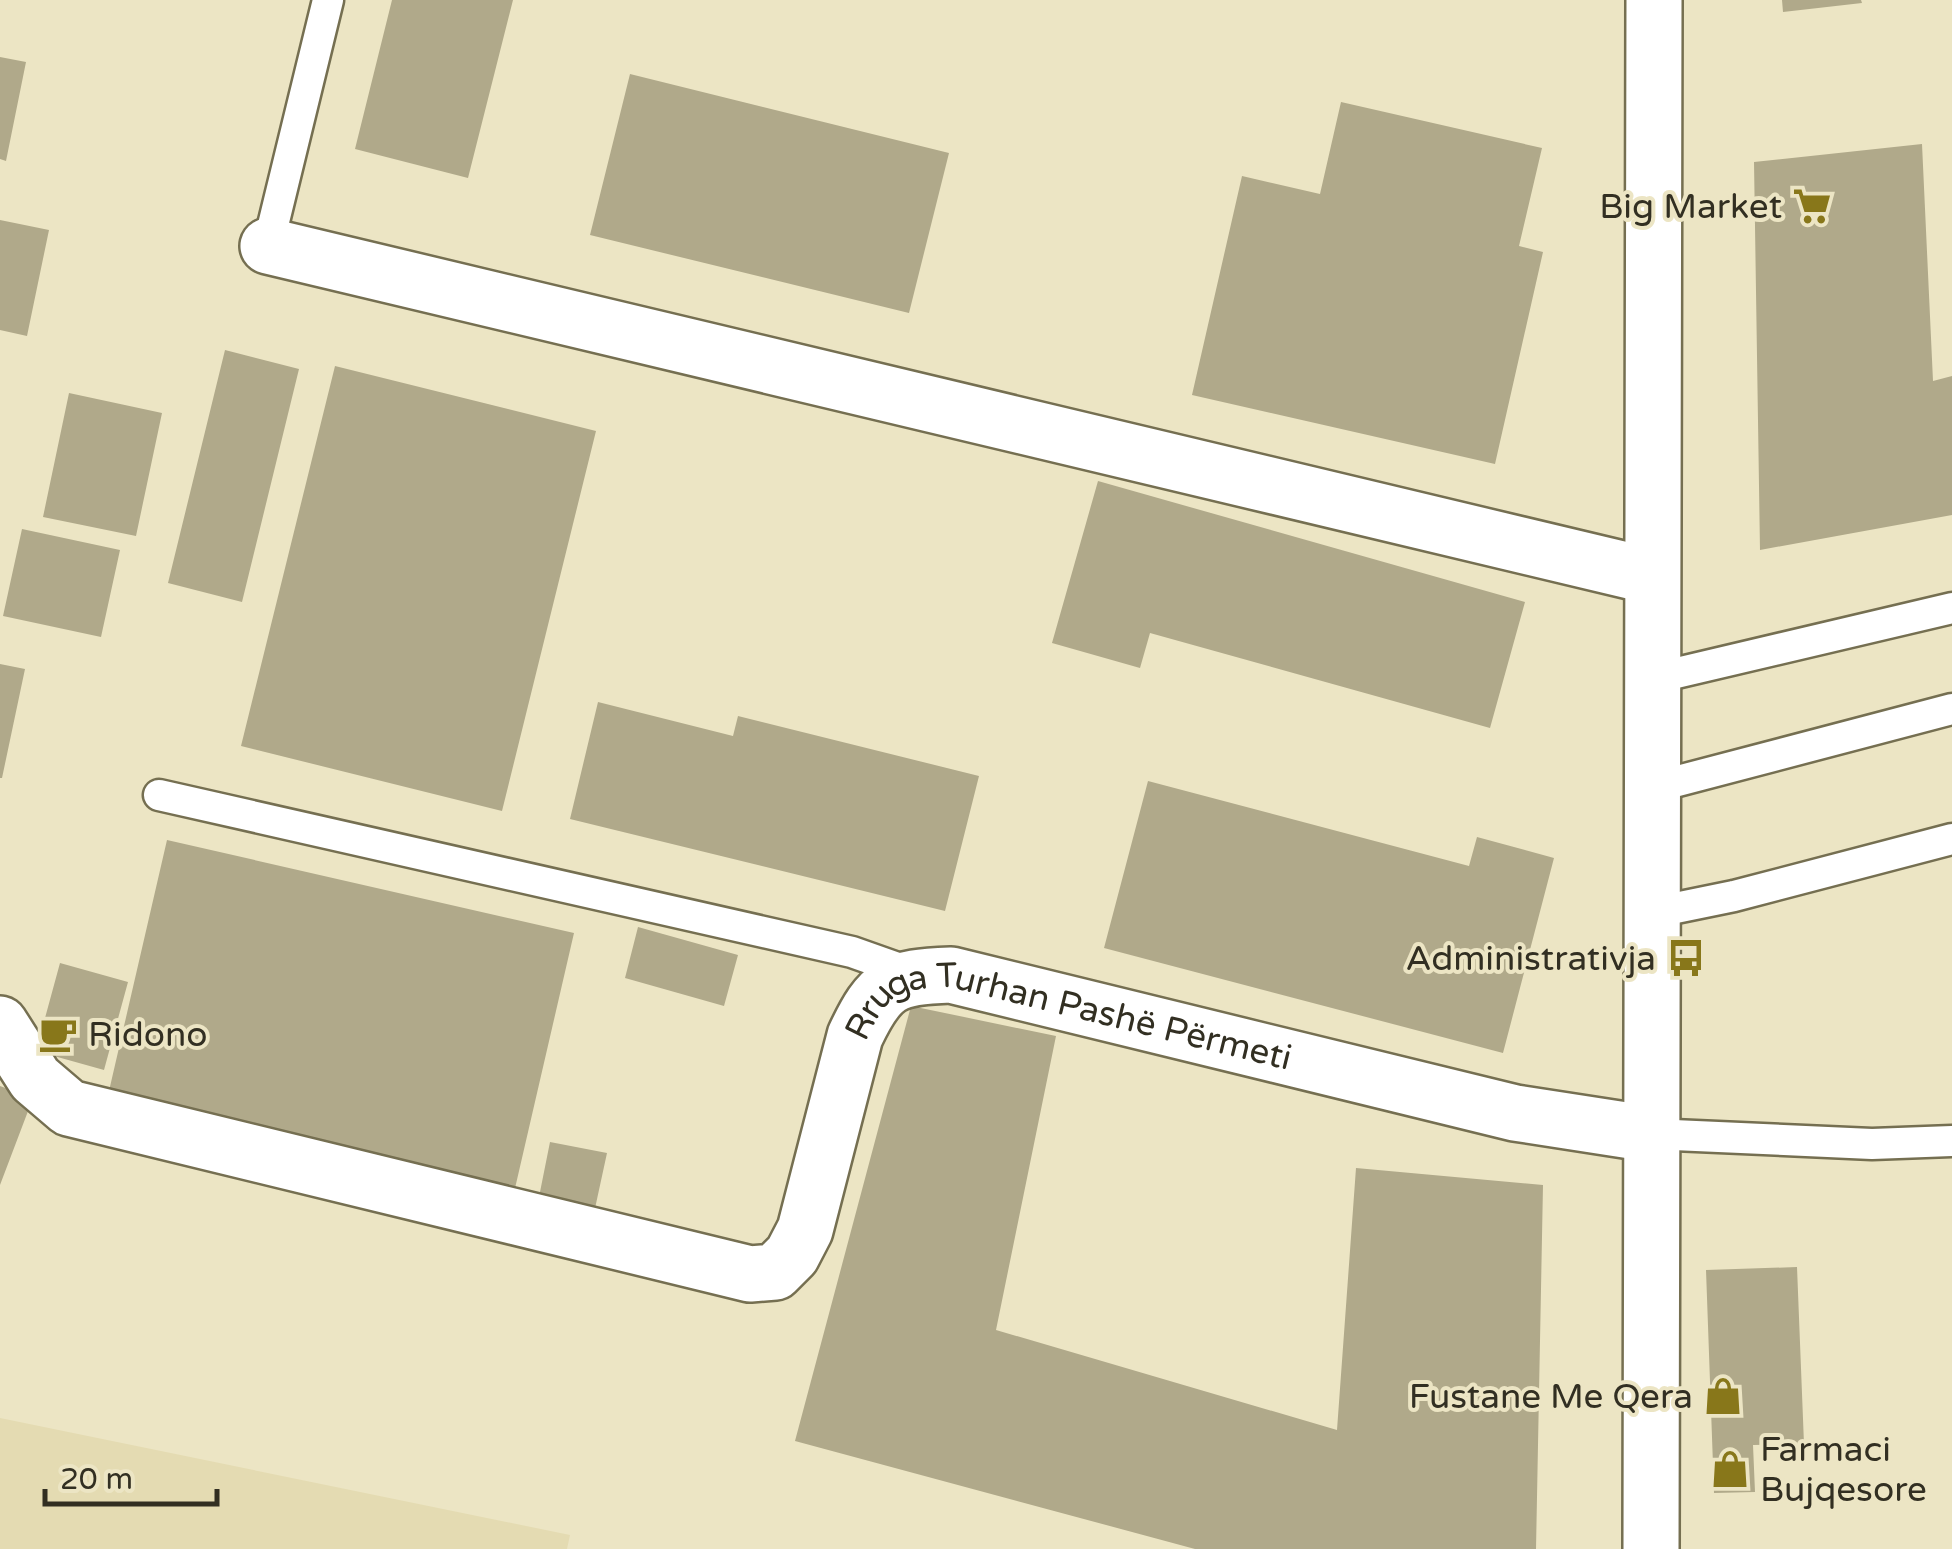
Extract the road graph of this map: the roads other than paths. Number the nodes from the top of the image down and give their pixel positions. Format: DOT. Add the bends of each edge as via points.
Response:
graph roads {
  1 [pos="328,0"];
  2 [pos="1654,0"];
  3 [pos="268,246"];
  4 [pos="1651,576"];
  5 [pos="1952,608"];
  6 [pos="1651,679"];
  7 [pos="1952,708"];
  8 [pos="1651,788"];
  9 [pos="159,795"];
  10 [pos="1952,839"];
  11 [pos="1651,914"];
  12 [pos="920,976"];
  13 [pos="0,1024"];
  14 [pos="1651,1134"];
  15 [pos="1952,1141"];
  16 [pos="1651,1549"];
  1 -- 3 [label="lane"];
  2 -- 4 [label="street"];
  3 -- 4 [label="street"];
  4 -- 6 [label="street"];
  5 -- 6 [label="lane"];
  6 -- 8 [label="street"];
  7 -- 8 [label="lane"];
  8 -- 11 [label="street"];
  9 -- 12 [label="lane" via="852,952"];
  10 -- 11 [label="lane"];
  11 -- 14 [label="street"];
  12 -- 13 [label="street, Rruga Turhan Pashë Përmeti" via="887,986 868,1008 805,1230 774,1272 750,1274 69,1108 35,1079"];
  12 -- 14 [label="street, Rruga Turhan Pashë Përmeti" via="951,976 1515,1113"];
  14 -- 15 [label="lane"];
  14 -- 16 [label="street"];
}
